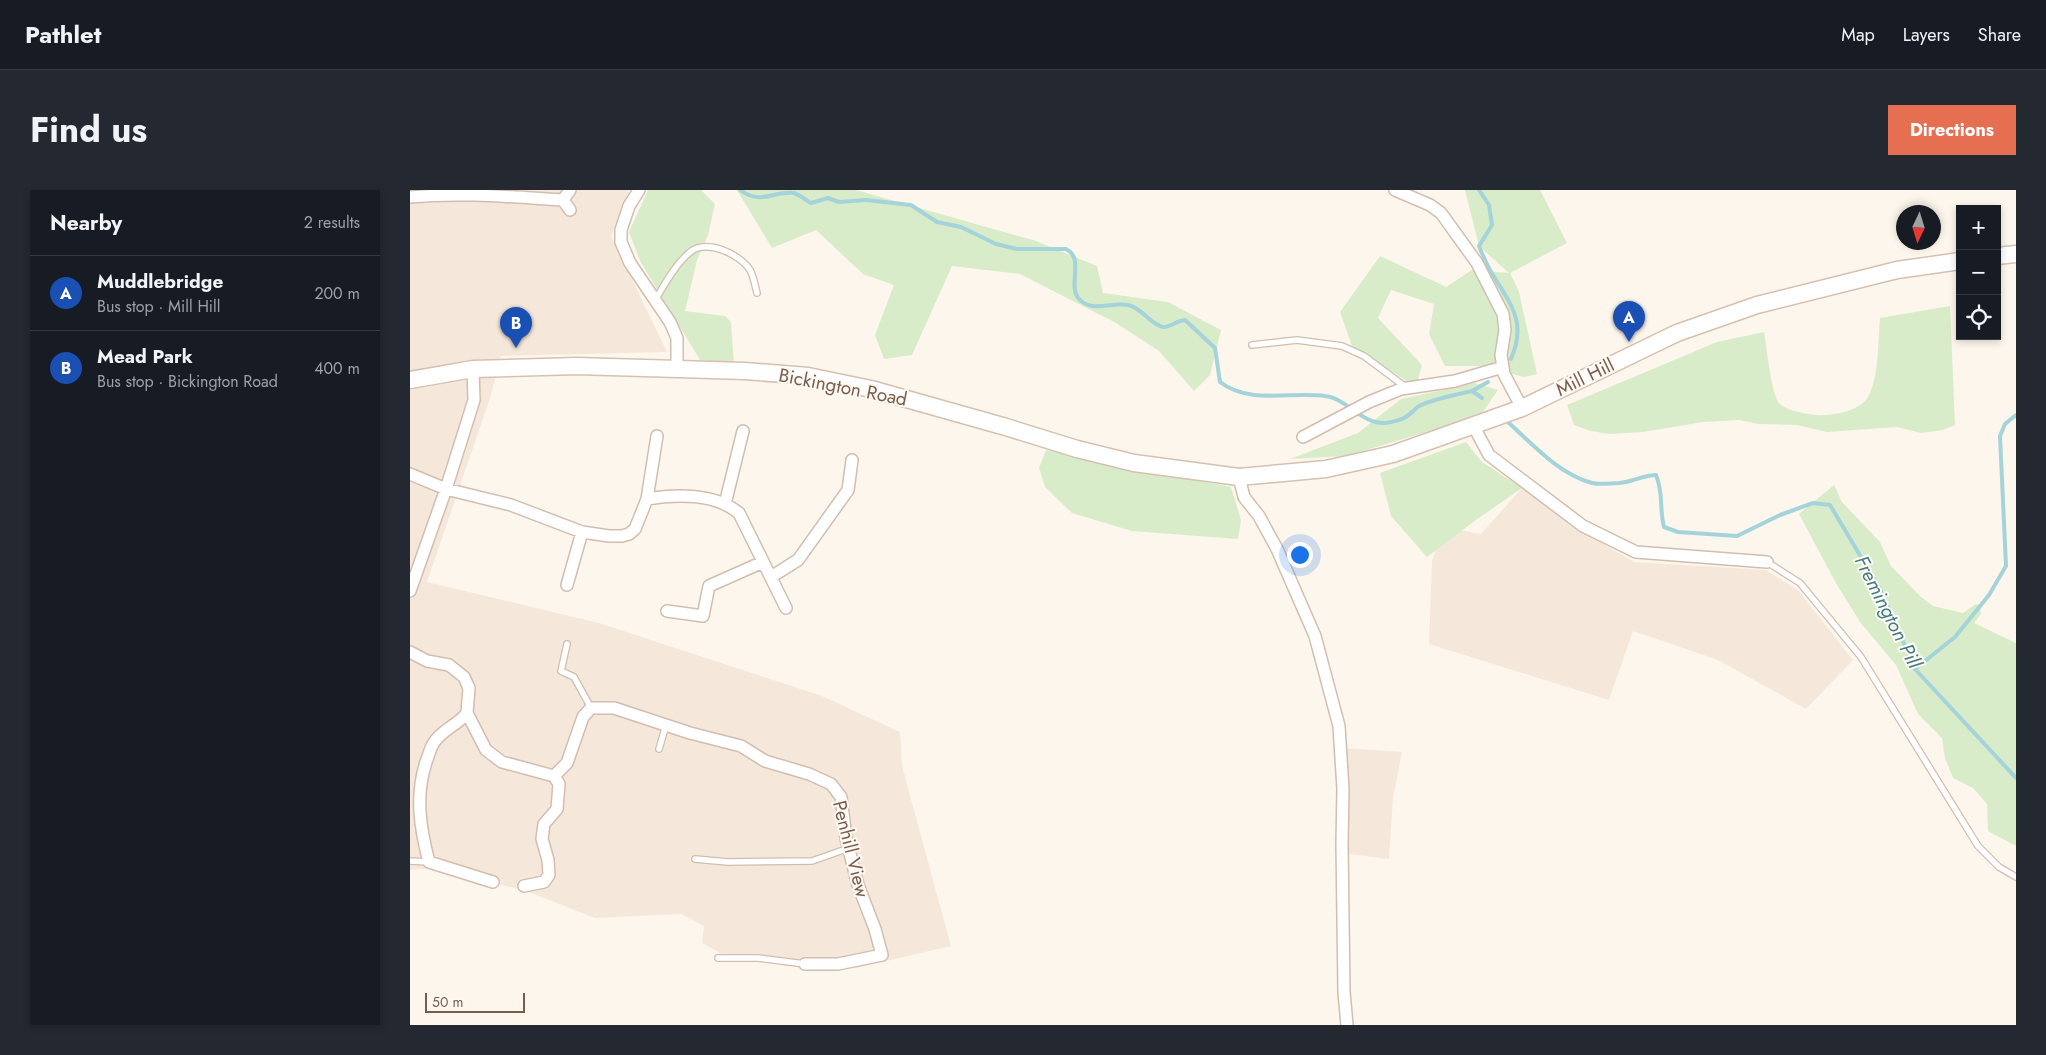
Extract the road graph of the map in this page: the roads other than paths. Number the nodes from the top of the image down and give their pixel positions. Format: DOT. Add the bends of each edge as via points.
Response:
graph roads {
  1 [pos="639,190"];
  2 [pos="1395,190"];
  3 [pos="566,195"];
  4 [pos="410,197"];
  5 [pos="570,210"];
  6 [pos="2016,254"];
  7 [pos="2001,256"];
  8 [pos="1956,262"];
  9 [pos="757,293"];
  10 [pos="655,300"];
  11 [pos="1252,345"];
  12 [pos="1503,367"];
  13 [pos="677,368"];
  14 [pos="473,369"];
  15 [pos="410,380"];
  16 [pos="1407,388"];
  17 [pos="1522,408"];
  18 [pos="1473,425"];
  19 [pos="743,431"];
  20 [pos="657,436"];
  21 [pos="1303,437"];
  22 [pos="852,460"];
  23 [pos="410,474"];
  24 [pos="1238,477"];
  25 [pos="446,489"];
  26 [pos="646,499"];
  27 [pos="726,504"];
  28 [pos="582,532"];
  29 [pos="763,562"];
  30 [pos="1767,562"];
  31 [pos="770,577"];
  32 [pos="567,585"];
  33 [pos="410,591"];
  34 [pos="786,608"];
  35 [pos="667,611"];
  36 [pos="567,644"];
  37 [pos="410,652"];
  38 [pos="591,708"];
  39 [pos="467,713"];
  40 [pos="666,725"];
  41 [pos="659,749"];
  42 [pos="554,776"];
  43 [pos="849,848"];
  44 [pos="695,859"];
  45 [pos="410,861"];
  46 [pos="429,862"];
  47 [pos="2016,877"];
  48 [pos="493,882"];
  49 [pos="524,886"];
  50 [pos="718,958"];
  51 [pos="805,964"];
  52 [pos="1348,1025"];
  1 -- 10 [label="street" via="627,214 621,242 630,264"];
  2 -- 12 [label="street" via="1441,213 1478,263 1503,314"];
  3 -- 4 [label="street"];
  3 -- 5 [label="street"];
  6 -- 7 [label="main road"];
  8 -- 17 [label="main road, Mill Hill" via="1898,270 1757,305 1677,333"];
  9 -- 10 [label="lane" via="752,272 745,263 731,254 709,247 691,251"];
  10 -- 13 [label="street" via="677,338"];
  11 -- 16 [label="lane" via="1297,340 1342,346 1364,356"];
  12 -- 16 [label="street" via="1456,380"];
  12 -- 17 [label="street"];
  13 -- 14 [label="main road, Bickington Road"];
  13 -- 24 [label="main road, Bickington Road" via="808,376 872,389 1077,450 1134,463"];
  14 -- 15 [label="main road, Bickington Road"];
  14 -- 25 [label="street" via="474,400"];
  16 -- 21 [label="street" via="1370,402"];
  17 -- 18 [label="main road, Mill Hill"];
  18 -- 24 [label="main road, Mill Hill" via="1394,454 1365,461 1326,469"];
  18 -- 30 [label="street" via="1489,455 1583,526 1636,552"];
  19 -- 27 [label="street"];
  20 -- 26 [label="street"];
  22 -- 31 [label="street" via="848,490 798,560"];
  23 -- 25 [label="street"];
  24 -- 52 [label="street" via="1244,497 1277,549 1314,636 1339,726 1343,789 1344,992"];
  25 -- 28 [label="street" via="511,505"];
  25 -- 33 [label="street"];
  26 -- 27 [label="street" via="672,495"];
  26 -- 28 [label="street" via="638,523 629,534"];
  27 -- 29 [label="street" via="739,513"];
  28 -- 32 [label="street"];
  29 -- 31 [label="street"];
  29 -- 35 [label="street" via="709,586 703,616"];
  30 -- 47 [label="lane" via="1800,583 1861,657 1978,846 1999,867"];
  31 -- 34 [label="street"];
  36 -- 38 [label="lane" via="561,671 574,677"];
  37 -- 39 [label="street" via="427,661 449,666 464,677 469,688"];
  38 -- 40 [label="street, Penhill View" via="614,708"];
  38 -- 42 [label="street" via="583,717 567,764"];
  39 -- 42 [label="street" via="486,750 502,762"];
  39 -- 46 [label="street" via="432,745 422,774 419,816"];
  40 -- 41 [label="lane"];
  40 -- 43 [label="street, Penhill View" via="741,746 765,762 809,774 831,784 841,797"];
  42 -- 49 [label="street" via="559,784 556,809 544,824 542,839 549,875 544,882"];
  43 -- 44 [label="lane" via="812,861"];
  43 -- 51 [label="street, Penhill View" via="882,955 838,964"];
  45 -- 46 [label="lane"];
  46 -- 48 [label="street"];
  50 -- 51 [label="lane" via="758,958"];
}
